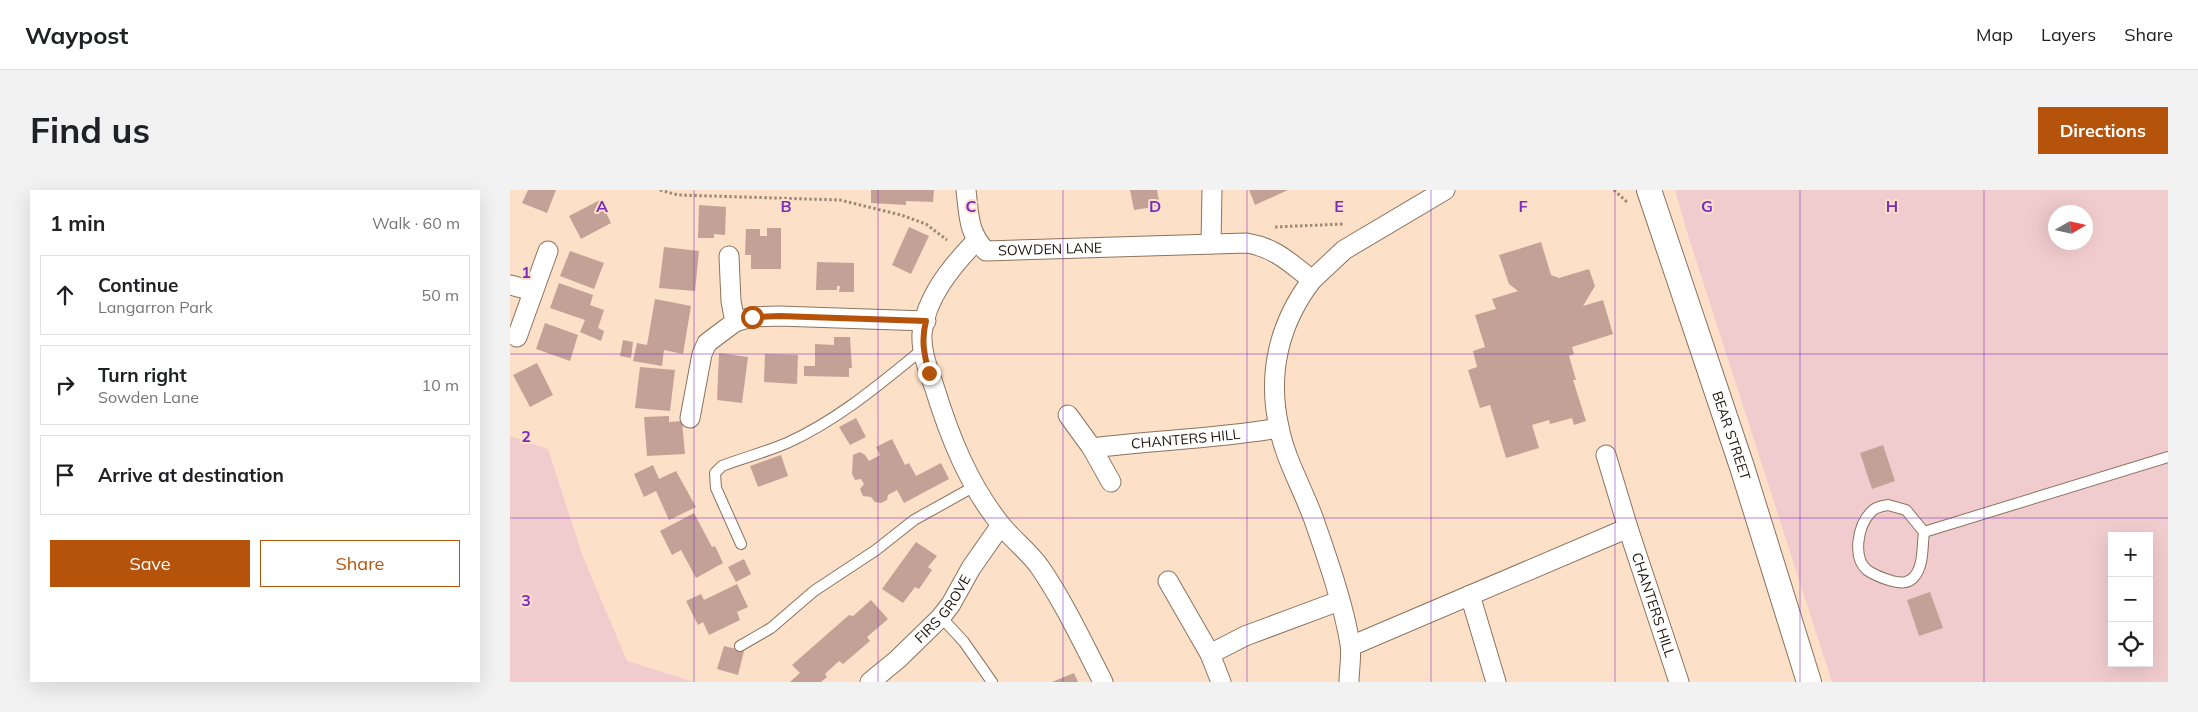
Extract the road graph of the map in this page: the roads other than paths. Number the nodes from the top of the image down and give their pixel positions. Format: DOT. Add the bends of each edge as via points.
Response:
graph roads {
  1 [pos="966,190"];
  2 [pos="1212,190"];
  3 [pos="1445,190"];
  4 [pos="1648,190"];
  5 [pos="1211,244"];
  6 [pos="970,248"];
  7 [pos="548,251"];
  8 [pos="729,256"];
  9 [pos="1312,280"];
  10 [pos="510,284"];
  11 [pos="533,292"];
  12 [pos="926,321"];
  13 [pos="735,322"];
  14 [pos="517,336"];
  15 [pos="923,348"];
  16 [pos="1068,415"];
  17 [pos="690,418"];
  18 [pos="1279,428"];
  19 [pos="1092,448"];
  20 [pos="1606,455"];
  21 [pos="2168,457"];
  22 [pos="1111,482"];
  23 [pos="975,486"];
  24 [pos="1001,525"];
  25 [pos="1628,528"];
  26 [pos="1924,532"];
  27 [pos="741,544"];
  28 [pos="1168,581"];
  29 [pos="1470,595"];
  30 [pos="1339,601"];
  31 [pos="941,617"];
  32 [pos="740,646"];
  33 [pos="1351,646"];
  34 [pos="1210,654"];
  35 [pos="870,682"];
  36 [pos="992,682"];
  37 [pos="1103,682"];
  38 [pos="1221,682"];
  39 [pos="1349,682"];
  40 [pos="1496,682"];
  41 [pos="1678,682"];
  42 [pos="1809,682"];
  1 -- 6 [label="street"];
  2 -- 5 [label="street"];
  3 -- 9 [label="street" via="1344,250"];
  4 -- 42 [label="street, BEAR STREET" via="1742,467"];
  5 -- 6 [label="street, SOWDEN LANE" via="1002,252"];
  5 -- 9 [label="street, SOWDEN LANE" via="1236,242 1260,245 1281,255"];
  6 -- 12 [label="street" via="943,280"];
  7 -- 11 [label="street"];
  8 -- 13 [label="street"];
  9 -- 18 [label="street" via="1291,311 1275,359 1274,392"];
  10 -- 11 [label="street"];
  11 -- 14 [label="street"];
  12 -- 13 [label="street" via="779,316 752,317"];
  12 -- 15 [label="street" via="922,334"];
  13 -- 17 [label="street" via="707,343"];
  15 -- 23 [label="street" via="944,417"];
  15 -- 27 [label="lane" via="832,419 786,444 722,466 715,473 716,488"];
  16 -- 19 [label="street"];
  18 -- 19 [label="street, CHANTERS HILL"];
  18 -- 30 [label="street" via="1314,520"];
  19 -- 22 [label="street"];
  20 -- 25 [label="street, CHANTERS HILL"];
  21 -- 26 [label="lane"];
  23 -- 24 [label="street"];
  23 -- 32 [label="lane" via="914,520 814,591 771,628"];
  24 -- 31 [label="street, FIRS GROVE"];
  24 -- 37 [label="street" via="1038,564 1054,588"];
  25 -- 29 [label="street"];
  25 -- 41 [label="street, CHANTERS HILL"];
  26 -- 26 [label="lane" via="1918,569 1907,582 1886,579 1867,570 1861,561 1859,538 1863,524 1880,506 1906,510"];
  28 -- 34 [label="street"];
  29 -- 33 [label="street"];
  29 -- 40 [label="street"];
  30 -- 33 [label="street"];
  30 -- 34 [label="street" via="1245,636"];
  31 -- 35 [label="street, FIRS GROVE"];
  31 -- 36 [label="lane" via="964,642"];
  33 -- 39 [label="street"];
  34 -- 38 [label="street"];
}
